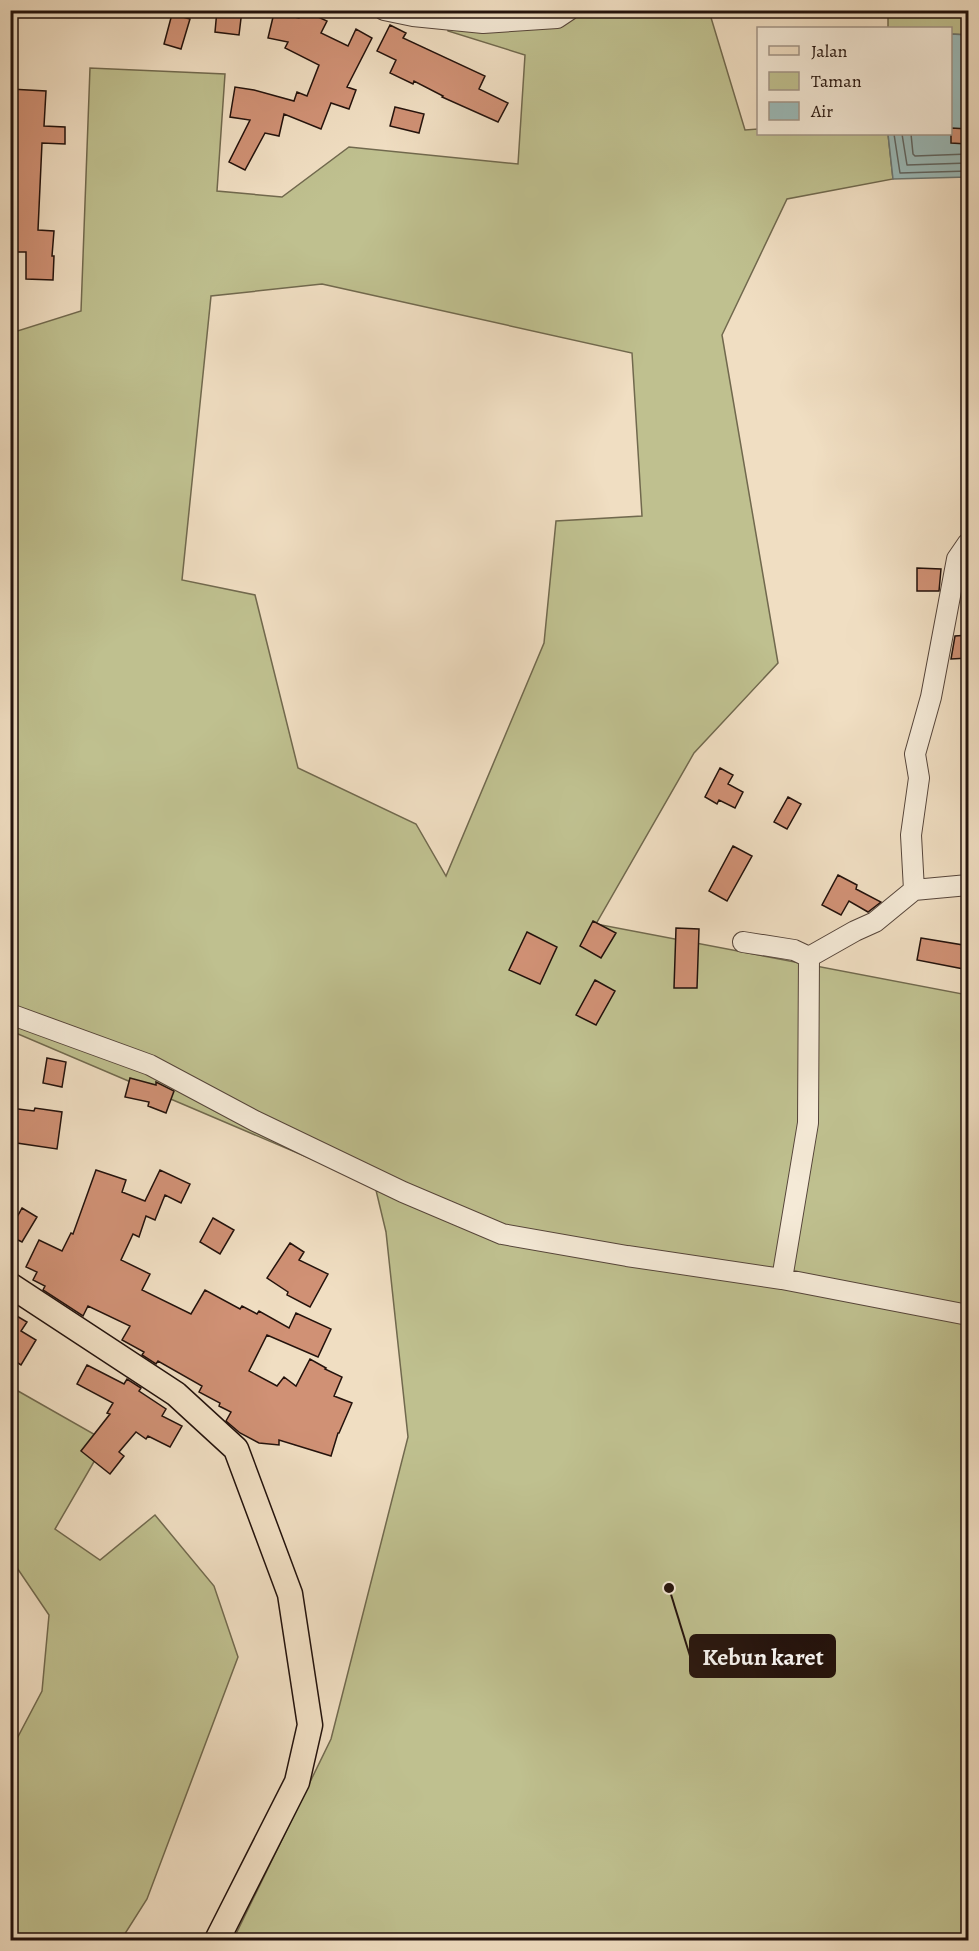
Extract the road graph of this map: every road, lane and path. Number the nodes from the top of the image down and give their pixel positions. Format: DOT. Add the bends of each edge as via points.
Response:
graph roads {
  1 [pos="384,10"];
  2 [pos="568,10"];
  3 [pos="969,543"];
  4 [pos="969,885"];
  5 [pos="914,890"];
  6 [pos="743,942"];
  7 [pos="809,957"];
  8 [pos="10,1014"];
  9 [pos="782,1279"];
  10 [pos="10,1285"];
  11 [pos="969,1315"];
  12 [pos="217,1941"];
  1 -- 2 [label="street" via="483,23 556,18"];
  3 -- 5 [label="street" via="957,558 931,697 915,754 919,778 911,836"];
  4 -- 5 [label="street"];
  5 -- 7 [label="street" via="875,922"];
  6 -- 7 [label="street" via="794,950"];
  7 -- 9 [label="street" via="808,1123"];
  8 -- 9 [label="street" via="150,1065 255,1121 502,1234"];
  9 -- 11 [label="street"];
  10 -- 12 [label="main road" via="176,1394 236,1449 290,1594 310,1725 297,1782"];
}
